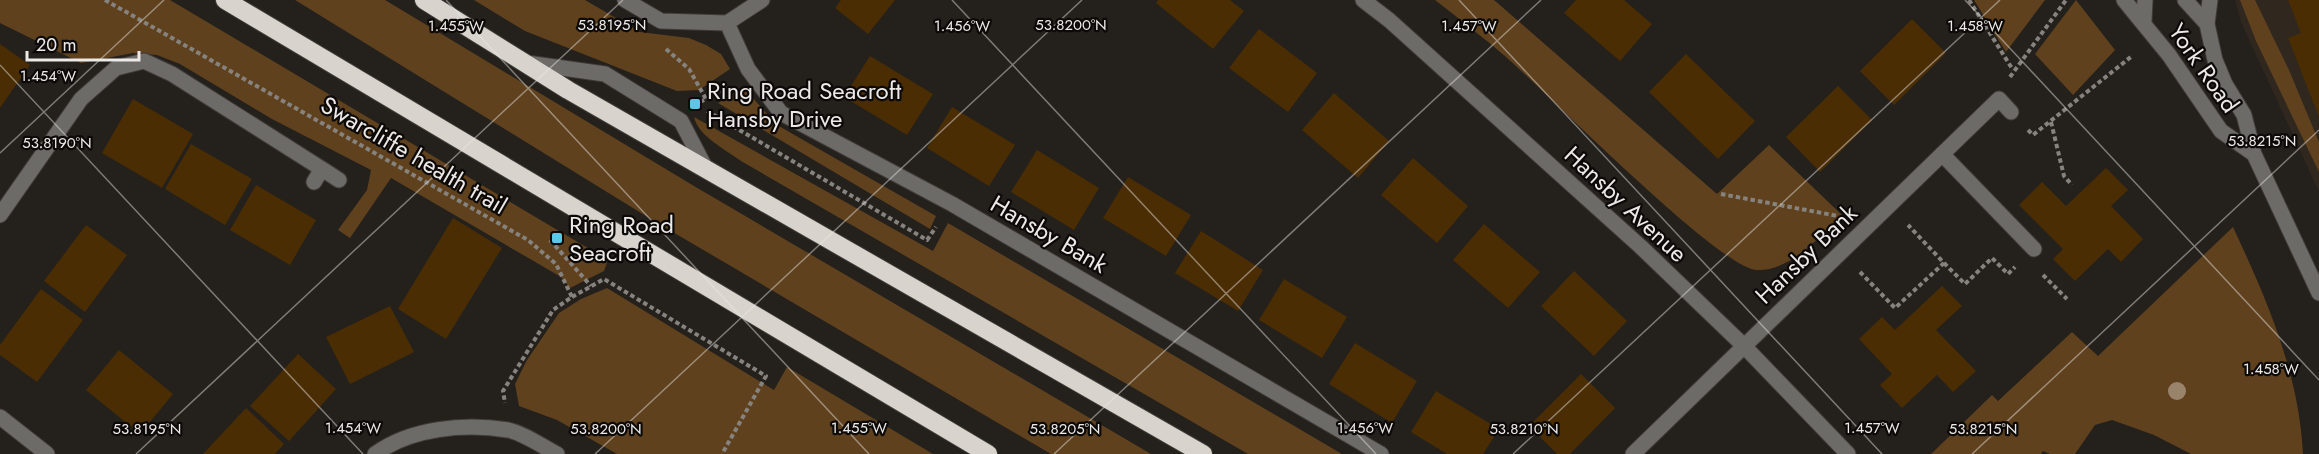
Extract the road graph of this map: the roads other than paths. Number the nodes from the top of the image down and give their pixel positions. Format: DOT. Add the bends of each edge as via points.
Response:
graph roads {
  1 [pos="225,0"];
  2 [pos="424,0"];
  3 [pos="626,0"];
  4 [pos="762,0"];
  5 [pos="1363,0"];
  6 [pos="2124,0"];
  7 [pos="2145,0"];
  8 [pos="2185,0"];
  9 [pos="2210,0"];
  10 [pos="2144,21"];
  11 [pos="727,23"];
  12 [pos="2207,24"];
  13 [pos="524,63"];
  14 [pos="2011,112"];
  15 [pos="1942,154"];
  16 [pos="2254,154"];
  17 [pos="706,169"];
  18 [pos="339,180"];
  19 [pos="0,215"];
  20 [pos="2030,253"];
  21 [pos="2319,293"];
  22 [pos="1743,345"];
  23 [pos="0,417"];
  24 [pos="47,454"];
  25 [pos="375,454"];
  26 [pos="557,454"];
  27 [pos="988,454"];
  28 [pos="1203,454"];
  29 [pos="1381,454"];
  30 [pos="1633,454"];
  31 [pos="1848,454"];
  1 -- 27 [label="highway"];
  2 -- 13 [label="highway"];
  3 -- 11 [label="street" via="661,21"];
  4 -- 11 [label="street"];
  5 -- 22 [label="street, Hansby Avenue" via="1641,247"];
  6 -- 10 [label="street, York Road"];
  7 -- 10 [label="street"];
  8 -- 12 [label="street, York Road"];
  9 -- 12 [label="street"];
  10 -- 16 [label="street, York Road" via="2221,131"];
  11 -- 29 [label="street, Hansby Bank" via="748,69 781,113 952,204"];
  12 -- 16 [label="street, York Road" via="2215,60 2244,115"];
  13 -- 17 [label="highway"];
  13 -- 17 [label="street" via="605,74 681,121"];
  14 -- 15 [label="street, Hansby Bank" via="2000,99"];
  15 -- 20 [label="street"];
  15 -- 22 [label="street, Hansby Bank"];
  16 -- 21 [label="street, York Road"];
  17 -- 28 [label="highway"];
  18 -- 19 [label="street" via="318,176 172,74 144,62 116,68 81,99"];
  22 -- 30 [label="street, Hansby Bank"];
  22 -- 31 [label="street, Hansby Avenue"];
  23 -- 24 [label="street"];
  25 -- 26 [label="street" via="388,445 442,428 509,430"];
}
